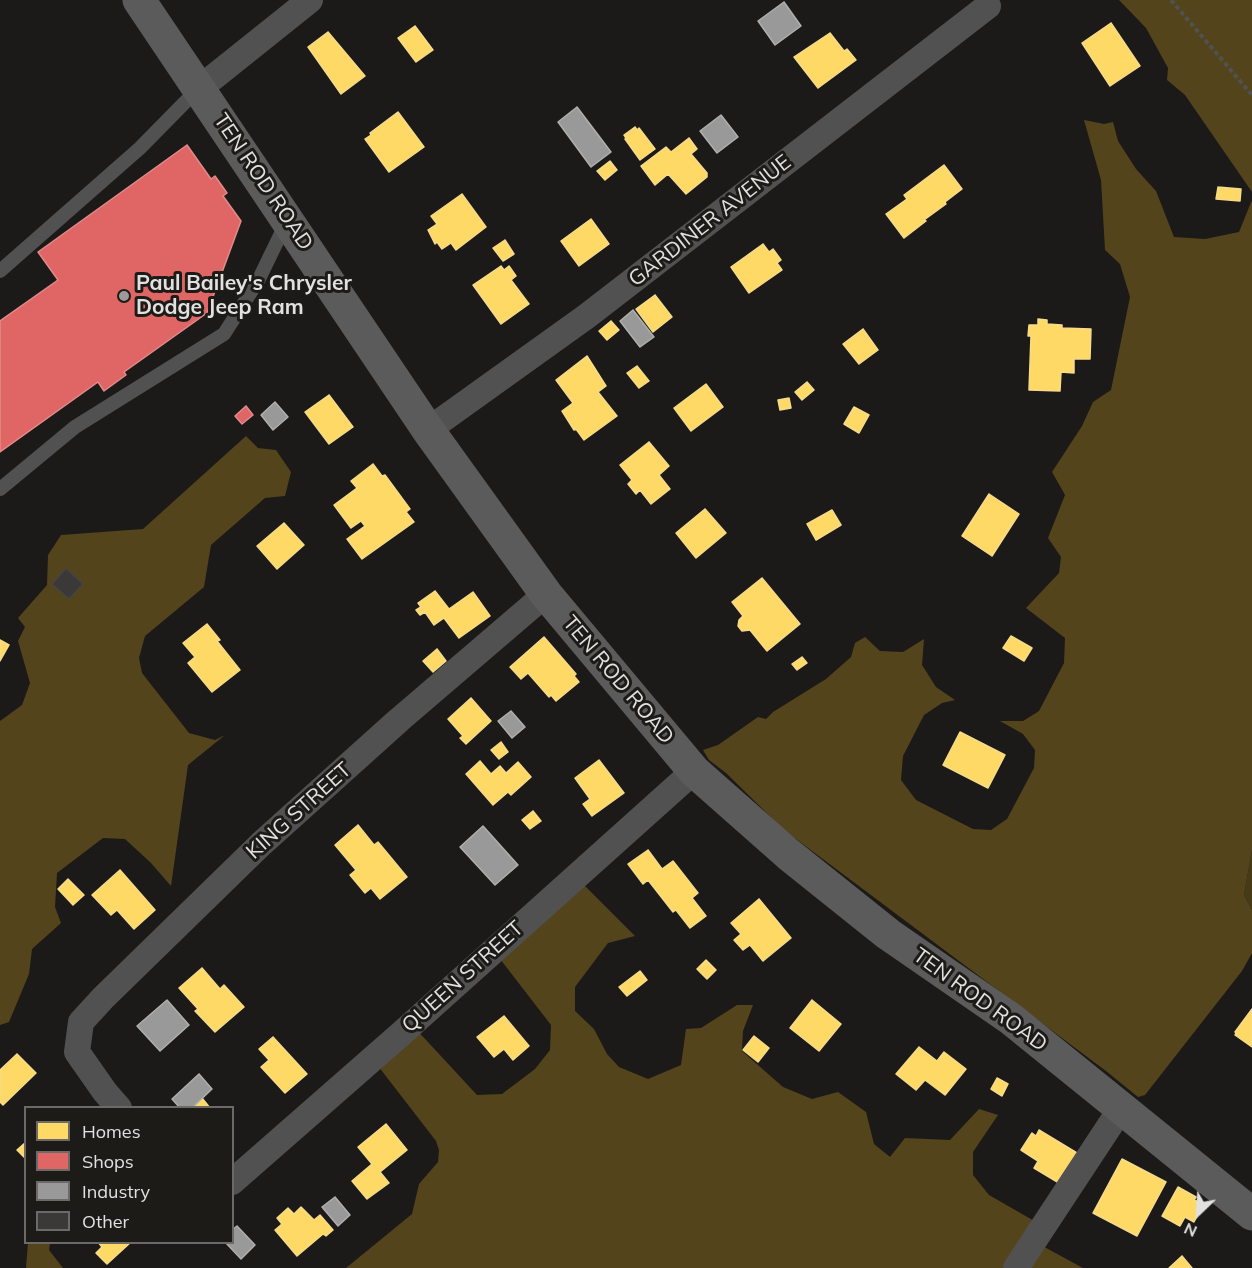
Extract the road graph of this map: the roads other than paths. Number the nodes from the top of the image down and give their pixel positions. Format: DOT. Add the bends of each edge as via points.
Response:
graph roads {
  1 [pos="139,0"];
  2 [pos="310,0"];
  3 [pos="988,6"];
  4 [pos="200,88"];
  5 [pos="288,220"];
  6 [pos="0,271"];
  7 [pos="428,430"];
  8 [pos="0,489"];
  9 [pos="546,594"];
  10 [pos="694,771"];
  11 [pos="118,1106"];
  12 [pos="1122,1107"];
  13 [pos="234,1180"];
  14 [pos="1252,1214"];
  15 [pos="1016,1268"];
  1 -- 4 [label="main road, TEN ROD ROAD"];
  2 -- 4 [label="street"];
  3 -- 7 [label="street, GARDINER AVENUE" via="587,315"];
  4 -- 5 [label="main road, TEN ROD ROAD"];
  4 -- 6 [label="lane" via="140,148"];
  5 -- 7 [label="main road, TEN ROD ROAD"];
  5 -- 8 [label="lane" via="258,280 224,334 75,428"];
  7 -- 9 [label="main road, TEN ROD ROAD"];
  9 -- 10 [label="main road, TEN ROD ROAD"];
  9 -- 11 [label="street, KING STREET" via="261,844 81,1022 77,1052"];
  10 -- 12 [label="main road, TEN ROD ROAD" via="788,854 888,934 1011,1019"];
  10 -- 13 [label="street, QUEEN STREET"];
  12 -- 14 [label="main road, TEN ROD ROAD"];
  12 -- 15 [label="street"];
}
